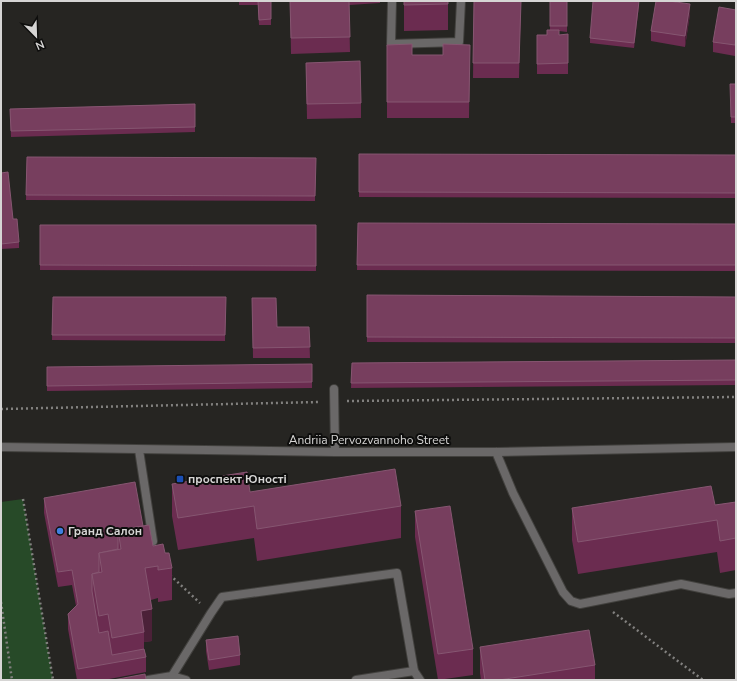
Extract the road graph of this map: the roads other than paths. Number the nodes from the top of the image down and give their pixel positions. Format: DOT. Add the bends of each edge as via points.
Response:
graph roads {
  1 [pos="392,1"];
  2 [pos="461,1"];
  3 [pos="334,389"];
  4 [pos="1,447"];
  5 [pos="736,447"];
  6 [pos="139,450"];
  7 [pos="335,452"];
  8 [pos="496,452"];
  9 [pos="153,541"];
  10 [pos="736,593"];
  11 [pos="414,672"];
  12 [pos="173,678"];
  13 [pos="148,680"];
  14 [pos="186,680"];
  15 [pos="356,680"];
  16 [pos="420,680"];
  1 -- 2 [label="street" via="391,44 459,42"];
  3 -- 7 [label="street"];
  4 -- 6 [label="street, Andriia Pervozvannoho Street"];
  5 -- 8 [label="street, Andriia Pervozvannoho Street"];
  6 -- 7 [label="street, Andriia Pervozvannoho Street"];
  6 -- 9 [label="street"];
  7 -- 8 [label="street, Andriia Pervozvannoho Street"];
  8 -- 10 [label="street" via="513,493 563,592 571,601 580,604 681,584 729,594"];
  11 -- 12 [label="street" via="397,573 222,597"];
  11 -- 15 [label="street"];
  11 -- 16 [label="street"];
  12 -- 13 [label="street"];
  12 -- 14 [label="street"];
}
